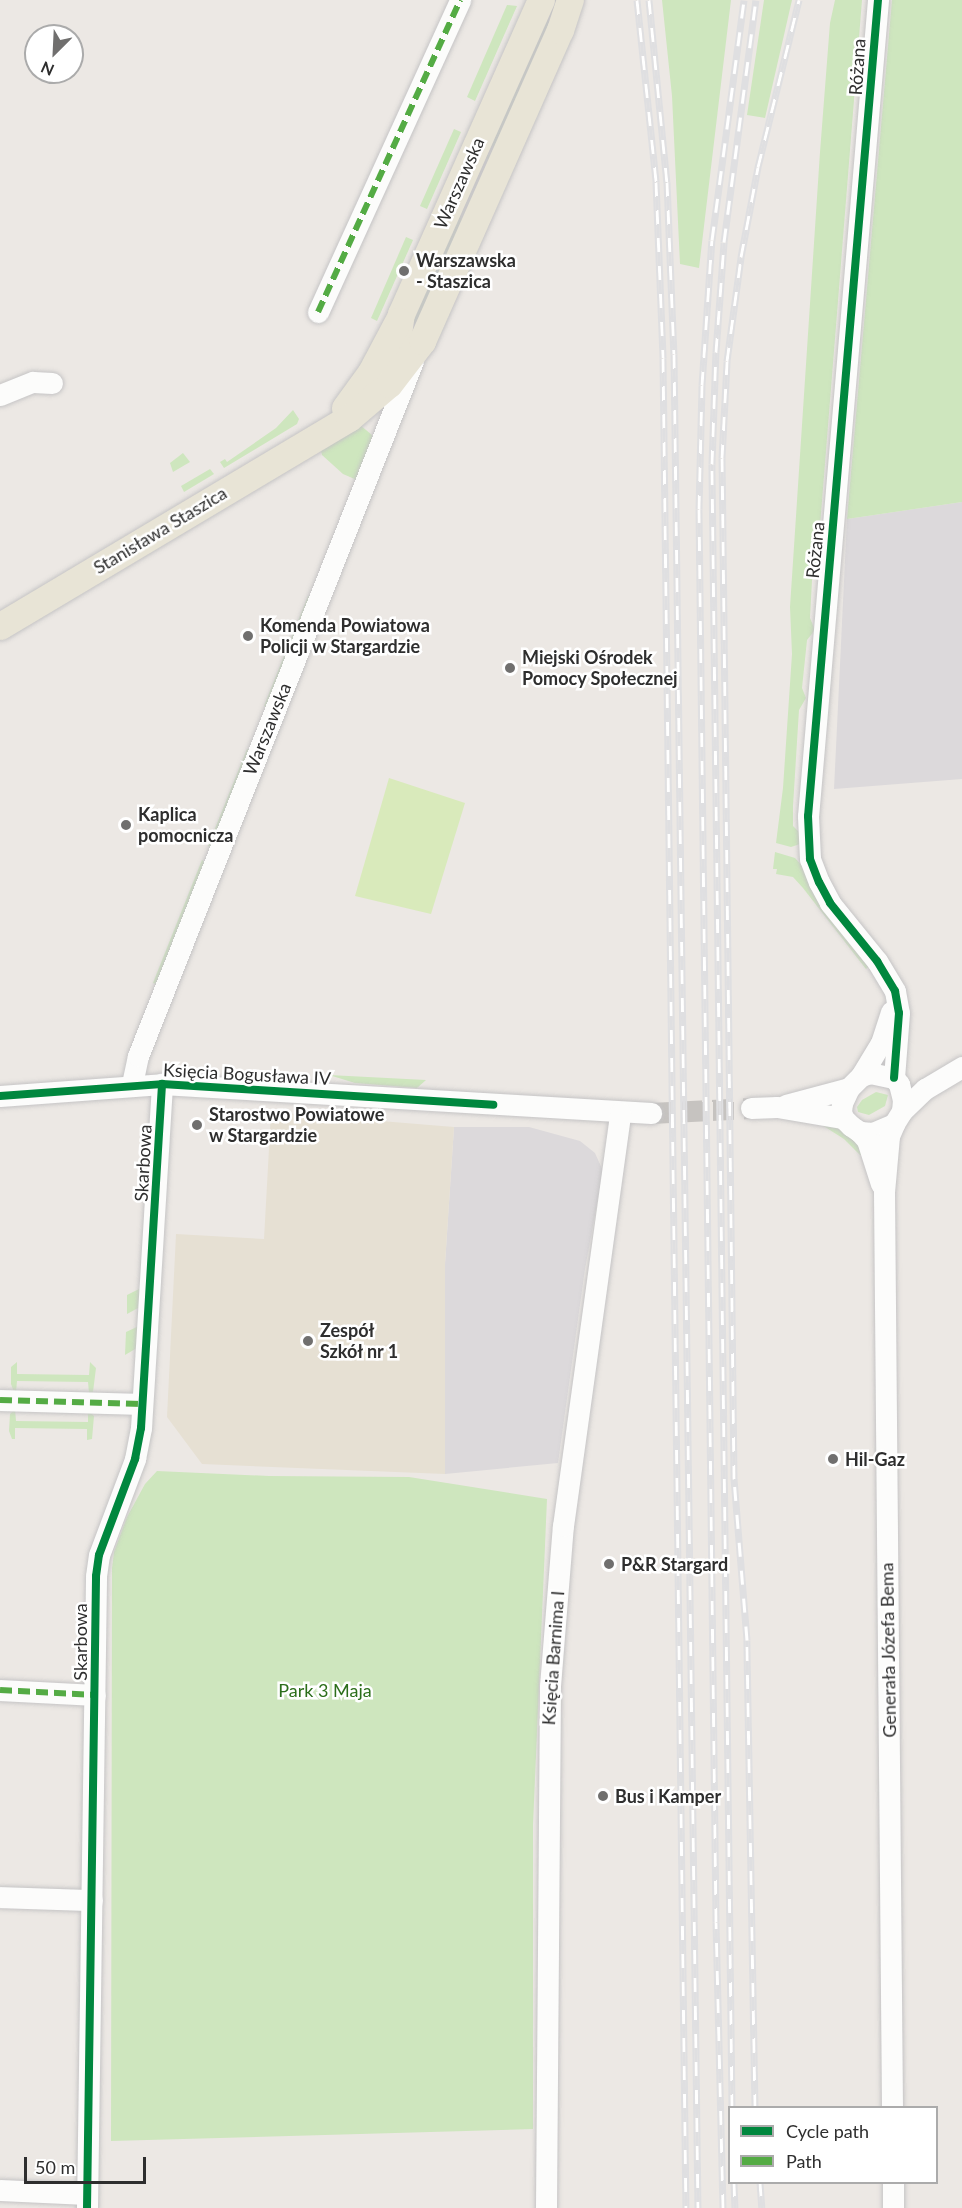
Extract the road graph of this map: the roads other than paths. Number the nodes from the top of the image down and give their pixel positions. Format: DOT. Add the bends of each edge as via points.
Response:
graph roads {
  1 [pos="460,0"];
  2 [pos="570,0"];
  3 [pos="878,0"];
  4 [pos="540,1"];
  5 [pos="560,30"];
  6 [pos="318,312"];
  7 [pos="401,314"];
  8 [pos="419,346"];
  9 [pos="52,383"];
  10 [pos="0,395"];
  11 [pos="356,405"];
  12 [pos="386,433"];
  13 [pos="0,626"];
  14 [pos="894,991"];
  15 [pos="962,1056"];
  16 [pos="962,1067"];
  17 [pos="895,1080"];
  18 [pos="855,1082"];
  19 [pos="132,1084"];
  20 [pos="169,1084"];
  21 [pos="0,1096"];
  22 [pos="777,1107"];
  23 [pos="751,1108"];
  24 [pos="620,1113"];
  25 [pos="651,1113"];
  26 [pos="898,1117"];
  27 [pos="843,1118"];
  28 [pos="860,1132"];
  29 [pos="884,1192"];
  30 [pos="0,1400"];
  31 [pos="142,1404"];
  32 [pos="0,1690"];
  33 [pos="95,1695"];
  34 [pos="0,1897"];
  35 [pos="92,1900"];
  36 [pos="892,2106"];
  37 [pos="893,2184"];
  38 [pos="0,2190"];
  39 [pos="87,2201"];
  40 [pos="546,2208"];
  41 [pos="893,2208"];
  1 -- 6 [label="street"];
  2 -- 5 [label="main road, Warszawska"];
  3 -- 14 [label="street, Różana" via="808,816 810,859 819,882 830,903 881,966"];
  4 -- 5 [label="main road, Warszawska" via="559,14"];
  4 -- 7 [label="main road, Warszawska"];
  5 -- 8 [label="main road, Warszawska"];
  7 -- 8 [label="main road, Warszawska" via="397,341"];
  7 -- 11 [label="main road, Stanisława Staszica"];
  8 -- 11 [label="main road, Stanisława Staszica" via="389,384"];
  8 -- 12 [label="street, Warszawska"];
  9 -- 10 [label="street" via="33,382"];
  11 -- 12 [label="street"];
  11 -- 13 [label="main road, Stanisława Staszica" via="321,434"];
  12 -- 19 [label="street, Warszawska" via="138,1056"];
  14 -- 17 [label="street, Różana" via="899,1013"];
  14 -- 18 [label="street" via="881,1042"];
  15 -- 17 [label="street" via="909,1080"];
  16 -- 26 [label="street" via="925,1089"];
  17 -- 18 [label="street" via="879,1074"];
  17 -- 26 [label="street" via="902,1092"];
  18 -- 22 [label="street"];
  18 -- 27 [label="street" via="842,1103"];
  19 -- 20 [label="street, Księcia Bogusława IV"];
  19 -- 21 [label="street, Księcia Bogusława IV"];
  20 -- 24 [label="street, Księcia Bogusława IV"];
  20 -- 31 [label="street, Skarbowa"];
  22 -- 23 [label="street"];
  22 -- 27 [label="street"];
  24 -- 25 [label="street, Księcia Bogusława IV"];
  24 -- 40 [label="street, Księcia Barnima I" via="564,1516 551,1674"];
  26 -- 28 [label="street" via="878,1132"];
  26 -- 29 [label="street, Generała Józefa Bema" via="889,1136"];
  27 -- 28 [label="street"];
  28 -- 29 [label="street, Generała Józefa Bema" via="867,1140"];
  29 -- 36 [label="street, Generała Józefa Bema"];
  30 -- 31 [label="street"];
  31 -- 33 [label="street, Skarbowa" via="135,1459 99,1555"];
  32 -- 33 [label="street"];
  33 -- 35 [label="street, Skarbowa"];
  34 -- 35 [label="street"];
  35 -- 39 [label="street, Skarbowa"];
  37 -- 41 [label="street"];
  38 -- 39 [label="street"];
}
